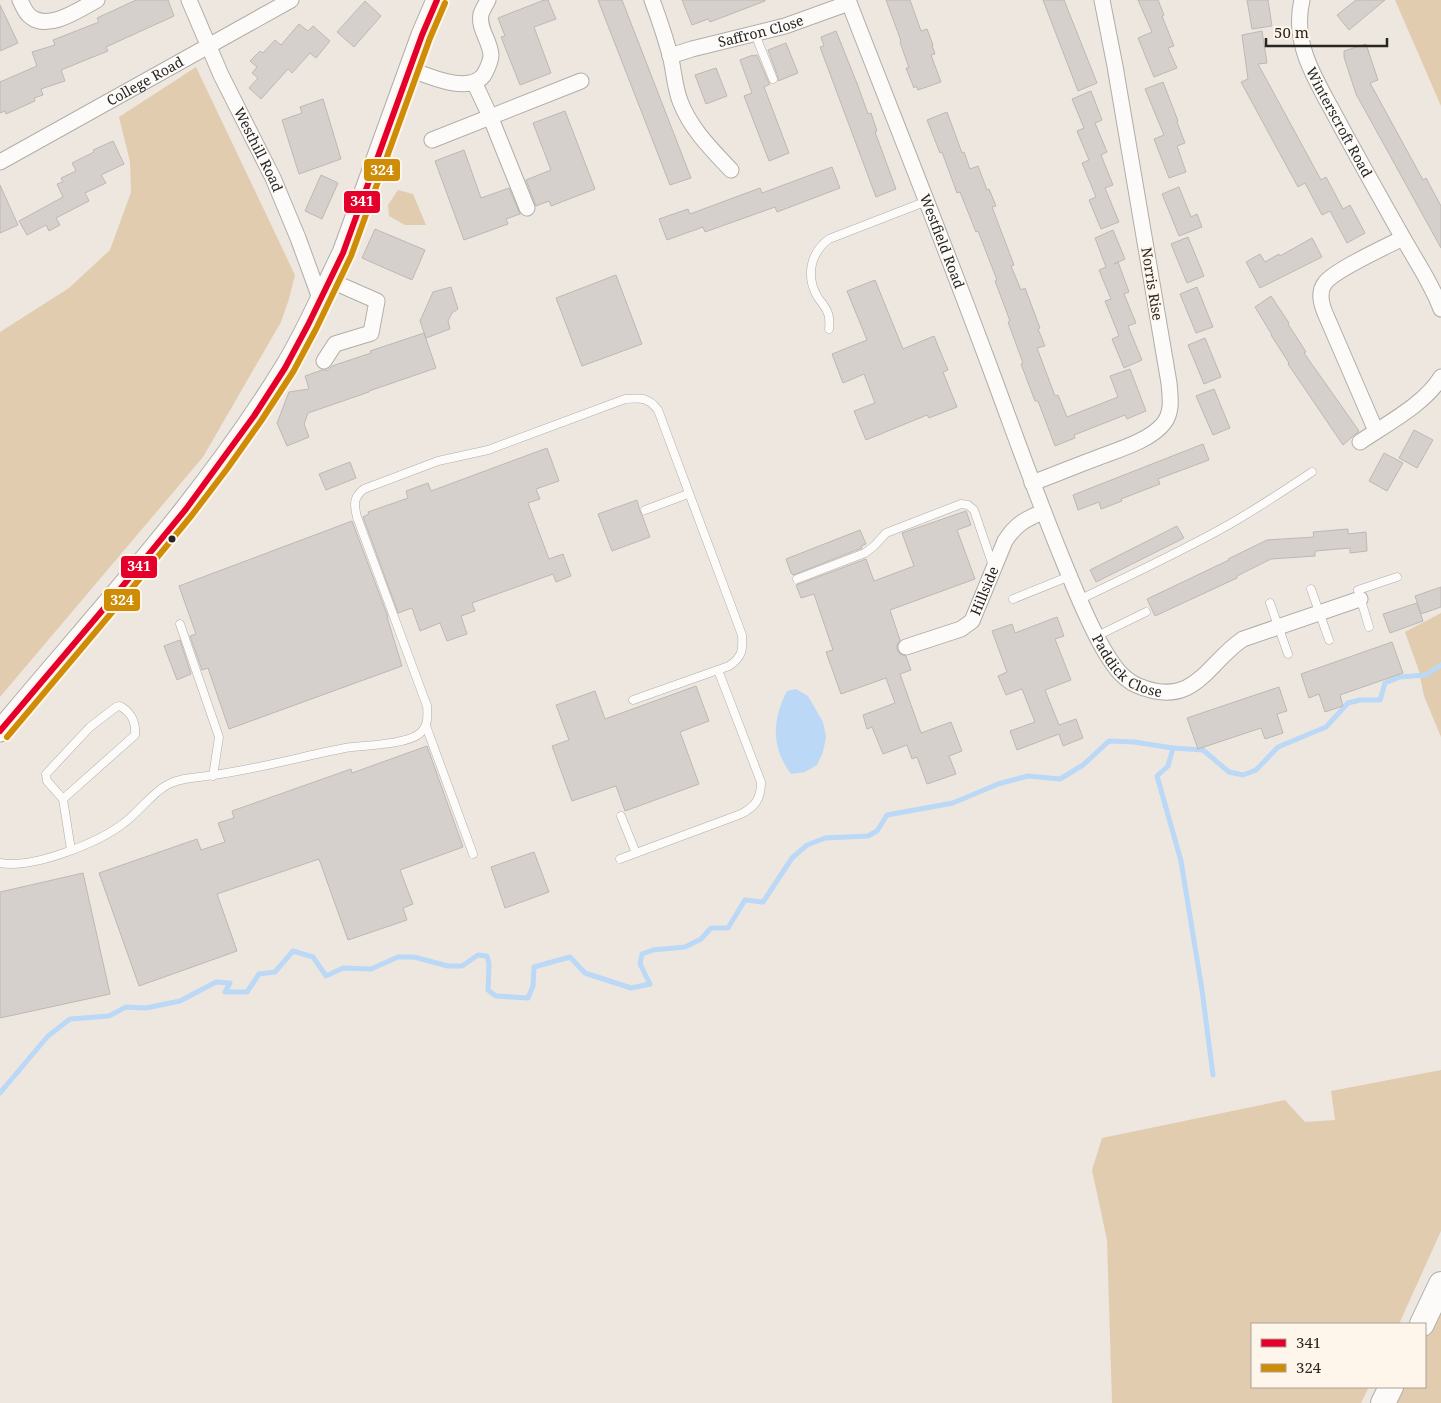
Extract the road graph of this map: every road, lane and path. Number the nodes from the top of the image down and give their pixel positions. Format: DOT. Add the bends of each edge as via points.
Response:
graph roads {
  1 [pos="20,0"];
  2 [pos="97,0"];
  3 [pos="189,0"];
  4 [pos="291,0"];
  5 [pos="438,0"];
  6 [pos="488,0"];
  7 [pos="652,0"];
  8 [pos="1102,0"];
  9 [pos="1302,0"];
  10 [pos="849,2"];
  11 [pos="755,34"];
  12 [pos="208,45"];
  13 [pos="670,56"];
  14 [pos="410,69"];
  15 [pos="773,79"];
  16 [pos="581,81"];
  17 [pos="474,82"];
  18 [pos="490,116"];
  19 [pos="432,140"];
  20 [pos="0,162"];
  21 [pos="731,170"];
  22 [pos="927,201"];
  23 [pos="527,208"];
  24 [pos="1403,238"];
  25 [pos="329,280"];
  26 [pos="321,301"];
  27 [pos="1441,309"];
  28 [pos="829,329"];
  29 [pos="324,361"];
  30 [pos="1441,377"];
  31 [pos="1376,431"];
  32 [pos="1360,442"];
  33 [pos="1312,472"];
  34 [pos="1032,483"];
  35 [pos="688,494"];
  36 [pos="645,510"];
  37 [pos="1043,512"];
  38 [pos="994,568"];
  39 [pos="1070,576"];
  40 [pos="1397,576"];
  41 [pos="796,578"];
  42 [pos="1311,589"];
  43 [pos="1013,599"];
  44 [pos="1360,599"];
  45 [pos="1079,600"];
  46 [pos="1270,603"];
  47 [pos="1146,612"];
  48 [pos="1319,613"];
  49 [pos="180,624"];
  50 [pos="1279,627"];
  51 [pos="1369,627"];
  52 [pos="1097,636"];
  53 [pos="1329,640"];
  54 [pos="906,648"];
  55 [pos="1288,654"];
  56 [pos="718,670"];
  57 [pos="633,700"];
  58 [pos="426,726"];
  59 [pos="0,731"];
  60 [pos="213,776"];
  61 [pos="63,799"];
  62 [pos="621,816"];
  63 [pos="71,850"];
  64 [pos="636,853"];
  65 [pos="473,854"];
  66 [pos="620,859"];
  67 [pos="0,863"];
  68 [pos="1441,1284"];
  69 [pos="1422,1323"];
  70 [pos="1390,1388"];
  71 [pos="1383,1403"];
  1 -- 2 [label="street" via="30,16 40,22 48,22"];
  3 -- 12 [label="street, Westhill Road"];
  4 -- 12 [label="street, College Road"];
  5 -- 14 [label="main road"];
  6 -- 17 [label="street" via="480,24 488,42 490,65"];
  7 -- 13 [label="street"];
  8 -- 34 [label="street, Norris Rise" via="1171,401 1164,423 1145,438"];
  9 -- 24 [label="street, Winterscroft Road" via="1299,31 1309,66"];
  10 -- 11 [label="street, Saffron Close" via="799,22"];
  10 -- 22 [label="street, Westfield Road"];
  11 -- 13 [label="street, Saffron Close"];
  11 -- 15 [label="lane"];
  12 -- 20 [label="street, College Road"];
  12 -- 26 [label="street, Westhill Road" via="273,178"];
  13 -- 21 [label="street" via="677,92 689,120"];
  14 -- 17 [label="street" via="450,82"];
  14 -- 25 [label="main road" via="343,253"];
  16 -- 18 [label="street"];
  17 -- 18 [label="street"];
  18 -- 19 [label="street"];
  18 -- 23 [label="street"];
  22 -- 28 [label="lane" via="822,244 813,257 811,278 816,295 827,312"];
  22 -- 34 [label="street, Westfield Road"];
  24 -- 27 [label="street, Winterscroft Road"];
  24 -- 31 [label="street" via="1333,274 1324,284 1321,297"];
  25 -- 26 [label="main road"];
  25 -- 29 [label="street" via="377,301 371,333 335,344"];
  26 -- 59 [label="main road" via="286,366 215,470"];
  30 -- 31 [label="street" via="1420,401"];
  31 -- 32 [label="street"];
  33 -- 45 [label="lane" via="1229,524"];
  34 -- 37 [label="street, Paddick Close"];
  35 -- 36 [label="lane"];
  35 -- 56 [label="lane" via="742,635 741,654 729,666"];
  35 -- 58 [label="lane" via="658,410 644,399 634,398 488,450 438,461 358,493 354,501 357,517 427,706"];
  37 -- 38 [label="street, Hillside" via="1014,528"];
  37 -- 39 [label="street, Paddick Close"];
  38 -- 41 [label="lane" via="974,510 965,504 886,533 865,553"];
  38 -- 54 [label="street, Hillside" via="972,621"];
  39 -- 43 [label="lane"];
  39 -- 45 [label="street, Paddick Close"];
  40 -- 44 [label="lane" via="1358,590"];
  42 -- 48 [label="lane"];
  44 -- 48 [label="street, Paddick Close"];
  44 -- 51 [label="lane"];
  45 -- 52 [label="street, Paddick Close"];
  46 -- 50 [label="lane"];
  47 -- 52 [label="lane"];
  48 -- 50 [label="street, Paddick Close"];
  48 -- 53 [label="lane"];
  49 -- 60 [label="lane" via="219,737"];
  50 -- 52 [label="street, Paddick Close" via="1243,639 1197,682 1184,689 1166,692 1142,688 1126,679 1116,670"];
  50 -- 55 [label="lane"];
  56 -- 57 [label="lane"];
  56 -- 64 [label="lane" via="761,782 761,793 753,806 741,814"];
  58 -- 60 [label="lane" via="413,738 346,748"];
  58 -- 65 [label="lane"];
  60 -- 63 [label="lane" via="168,784 123,824"];
  61 -- 61 [label="lane" via="46,781 46,774 90,727 116,707 128,710 136,726 135,736"];
  61 -- 63 [label="lane"];
  62 -- 64 [label="lane"];
  63 -- 67 [label="lane" via="39,860"];
  64 -- 66 [label="lane"];
  68 -- 69 [label="main road"];
  70 -- 71 [label="main road"];
}
